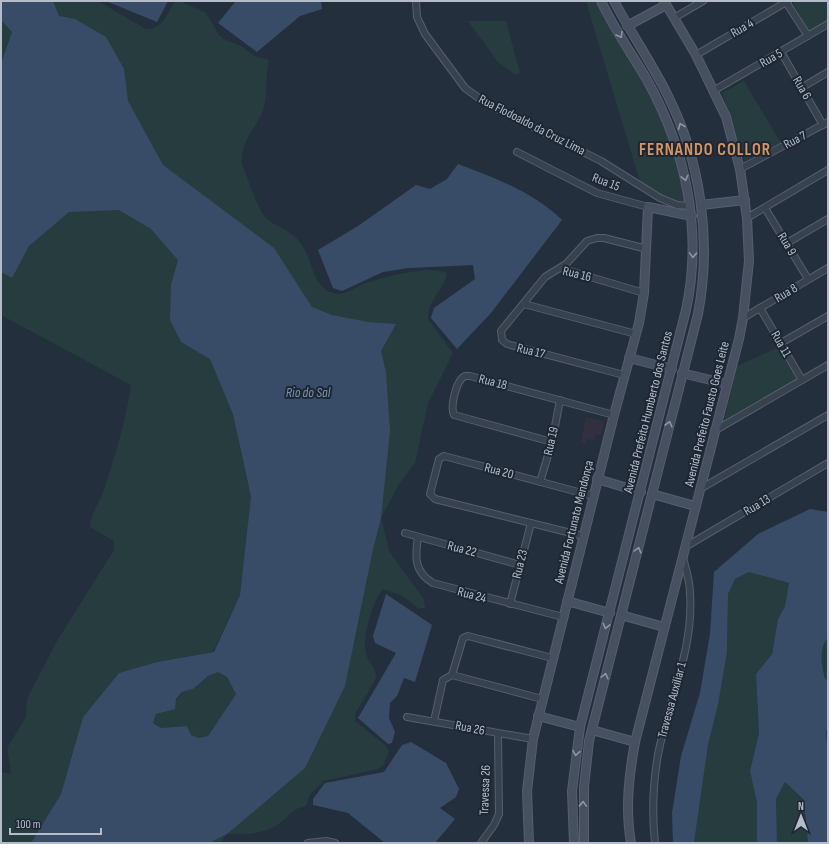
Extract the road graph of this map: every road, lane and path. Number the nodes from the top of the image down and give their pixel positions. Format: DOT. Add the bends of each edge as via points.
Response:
graph roads {
  1 [pos="416,1"];
  2 [pos="601,1"];
  3 [pos="614,1"];
  4 [pos="703,1"];
  5 [pos="787,1"];
  6 [pos="665,3"];
  7 [pos="674,18"];
  8 [pos="828,24"];
  9 [pos="627,26"];
  10 [pos="808,36"];
  11 [pos="781,52"];
  12 [pos="696,55"];
  13 [pos="828,72"];
  14 [pos="801,88"];
  15 [pos="714,91"];
  16 [pos="825,124"];
  17 [pos="517,152"];
  18 [pos="740,169"];
  19 [pos="828,170"];
  20 [pos="745,200"];
  21 [pos="701,205"];
  22 [pos="690,206"];
  23 [pos="648,207"];
  24 [pos="765,208"];
  25 [pos="692,216"];
  26 [pos="747,218"];
  27 [pos="828,219"];
  28 [pos="787,243"];
  29 [pos="647,249"];
  30 [pos="560,268"];
  31 [pos="828,268"];
  32 [pos="808,279"];
  33 [pos="644,293"];
  34 [pos="690,294"];
  35 [pos="701,298"];
  36 [pos="524,304"];
  37 [pos="760,308"];
  38 [pos="828,316"];
  39 [pos="744,318"];
  40 [pos="636,334"];
  41 [pos="781,343"];
  42 [pos="629,358"];
  43 [pos="828,365"];
  44 [pos="672,369"];
  45 [pos="682,373"];
  46 [pos="624,374"];
  47 [pos="802,380"];
  48 [pos="727,384"];
  49 [pos="560,400"];
  50 [pos="614,415"];
  51 [pos="827,419"];
  52 [pos="714,431"];
  53 [pos="552,442"];
  54 [pos="828,463"];
  55 [pos="597,479"];
  56 [pos="540,482"];
  57 [pos="700,489"];
  58 [pos="641,492"];
  59 [pos="652,494"];
  60 [pos="593,496"];
  61 [pos="695,506"];
  62 [pos="530,523"];
  63 [pos="405,533"];
  64 [pos="583,536"];
  65 [pos="418,537"];
  66 [pos="685,548"];
  67 [pos="683,557"];
  68 [pos="520,565"];
  69 [pos="567,601"];
  70 [pos="510,604"];
  71 [pos="610,613"];
  72 [pos="621,615"];
  73 [pos="563,617"];
  74 [pos="664,627"];
  75 [pos="552,658"];
  76 [pos="452,675"];
  77 [pos="542,699"];
  78 [pos="538,716"];
  79 [pos="406,717"];
  80 [pos="434,721"];
  81 [pos="580,727"];
  82 [pos="592,730"];
  83 [pos="498,734"];
  84 [pos="533,739"];
  85 [pos="635,742"];
  86 [pos="308,843"];
  87 [pos="335,843"];
  88 [pos="481,843"];
  89 [pos="529,843"];
  90 [pos="574,843"];
  91 [pos="584,843"];
  92 [pos="630,843"];
  93 [pos="655,843"];
  1 -- 22 [label="street, Rua Flodoaldo da Cruz Lima" via="417,17 425,34 472,94 607,164 660,198 677,205"];
  2 -- 22 [label="street, Avenida Prefeito Humberto dos Santos, one-way" via="666,119 683,168"];
  3 -- 9 [label="street, Avenida Prefeito Humberto dos Santos"];
  4 -- 7 [label="street"];
  5 -- 10 [label="street"];
  5 -- 12 [label="street, Rua 4"];
  6 -- 7 [label="street, Avenida Prefeito Fausto Goes Leite"];
  6 -- 9 [label="street"];
  7 -- 12 [label="street, Avenida Prefeito Fausto Goes Leite"];
  8 -- 10 [label="street, Rua 5"];
  21 -- 9 [label="street, Avenida Prefeito Humberto dos Santos, one-way" via="682,129 667,94"];
  10 -- 11 [label="street, Rua 5"];
  11 -- 14 [label="street, Rua 6"];
  11 -- 15 [label="street, Rua 5"];
  12 -- 15 [label="street, Avenida Prefeito Fausto Goes Leite"];
  13 -- 14 [label="street"];
  14 -- 16 [label="street, Rua 6"];
  15 -- 18 [label="street, Avenida Prefeito Fausto Goes Leite" via="730,129"];
  16 -- 18 [label="street, Rua 7"];
  17 -- 23 [label="street, Rua 15" via="597,193"];
  18 -- 20 [label="street, Avenida Prefeito Fausto Goes Leite"];
  19 -- 24 [label="street"];
  20 -- 21 [label="street"];
  20 -- 26 [label="street, Avenida Prefeito Fausto Goes Leite"];
  21 -- 35 [label="street, Avenida Prefeito Humberto dos Santos" via="704,263"];
  22 -- 25 [label="street, Avenida Prefeito Humberto dos Santos"];
  23 -- 25 [label="street, Rua 15"];
  23 -- 29 [label="street, Avenida Fortunato Mendonça"];
  24 -- 26 [label="street"];
  24 -- 28 [label="street, Rua 9"];
  25 -- 34 [label="street, Avenida Prefeito Humberto dos Santos, one-way"];
  26 -- 39 [label="street, Avenida Prefeito Fausto Goes Leite" via="749,261"];
  27 -- 28 [label="street"];
  28 -- 32 [label="street, Rua 9"];
  29 -- 30 [label="street" via="597,238 587,241"];
  29 -- 33 [label="street, Avenida Fortunato Mendonça"];
  30 -- 33 [label="street, Rua 16"];
  30 -- 36 [label="street, Rua 16" via="548,274"];
  31 -- 32 [label="street, Rua 8"];
  32 -- 37 [label="street, Rua 8"];
  33 -- 40 [label="street, Avenida Fortunato Mendonça"];
  34 -- 35 [label="street"];
  34 -- 44 [label="street, Avenida Prefeito Humberto dos Santos"];
  35 -- 45 [label="street, Avenida Prefeito Humberto dos Santos"];
  36 -- 40 [label="street"];
  36 -- 46 [label="street, Rua 17" via="502,329 504,343"];
  37 -- 39 [label="street, Rua 8"];
  37 -- 41 [label="street, Rua 11"];
  38 -- 41 [label="street"];
  39 -- 48 [label="street, Avenida Prefeito Fausto Goes Leite"];
  40 -- 42 [label="street, Avenida Fortunato Mendonça"];
  41 -- 47 [label="street, Rua 11"];
  42 -- 44 [label="street"];
  42 -- 46 [label="street, Avenida Fortunato Mendonça"];
  43 -- 47 [label="street"];
  44 -- 58 [label="street, Avenida Prefeito Humberto dos Santos"];
  45 -- 48 [label="street"];
  59 -- 45 [label="street, Avenida Prefeito Humberto dos Santos, one-way"];
  46 -- 50 [label="street, Avenida Fortunato Mendonça"];
  47 -- 52 [label="street"];
  48 -- 52 [label="street, Avenida Prefeito Fausto Goes Leite"];
  49 -- 50 [label="street, Rua 18"];
  49 -- 53 [label="street, Rua 19"];
  49 -- 53 [label="street, Rua 18" via="466,376 460,379 453,408 457,417"];
  50 -- 55 [label="street, Avenida Fortunato Mendonça"];
  51 -- 57 [label="street"];
  52 -- 57 [label="street, Avenida Prefeito Fausto Goes Leite"];
  53 -- 56 [label="street, Rua 19"];
  54 -- 66 [label="street, Rua 13"];
  55 -- 58 [label="street"];
  55 -- 60 [label="street, Avenida Fortunato Mendonça"];
  56 -- 60 [label="street, Rua 20"];
  56 -- 62 [label="street, Rua 20" via="444,456 437,462 429,493 438,500"];
  57 -- 61 [label="street, Avenida Prefeito Fausto Goes Leite"];
  58 -- 71 [label="street, Avenida Prefeito Humberto dos Santos"];
  59 -- 61 [label="street"];
  72 -- 59 [label="street, Avenida Prefeito Humberto dos Santos, one-way"];
  60 -- 64 [label="street, Avenida Fortunato Mendonça"];
  61 -- 66 [label="street, Avenida Prefeito Fausto Goes Leite"];
  62 -- 64 [label="street"];
  62 -- 68 [label="street, Rua 23"];
  63 -- 65 [label="street, Rua 22"];
  64 -- 69 [label="street, Avenida Fortunato Mendonça"];
  65 -- 68 [label="street, Rua 22"];
  65 -- 70 [label="street, Rua 24" via="417,566 420,573 429,581"];
  66 -- 67 [label="street, Avenida Prefeito Fausto Goes Leite"];
  67 -- 74 [label="street, Avenida Prefeito Fausto Goes Leite"];
  67 -- 93 [label="street, Travessa Auxiliar 1" via="690,587 690,618 682,667 658,755 654,800"];
  68 -- 70 [label="street, Rua 23"];
  69 -- 71 [label="street"];
  69 -- 73 [label="street, Avenida Fortunato Mendonça"];
  70 -- 73 [label="street, Rua 24"];
  71 -- 81 [label="street, Avenida Prefeito Humberto dos Santos, one-way"];
  72 -- 74 [label="street"];
  82 -- 72 [label="street, Avenida Prefeito Humberto dos Santos, one-way"];
  73 -- 75 [label="street, Avenida Fortunato Mendonça"];
  74 -- 85 [label="street, Avenida Prefeito Fausto Goes Leite"];
  75 -- 76 [label="street" via="467,636 461,641"];
  75 -- 77 [label="street, Avenida Fortunato Mendonça"];
  76 -- 77 [label="street"];
  76 -- 80 [label="street" via="443,680"];
  77 -- 78 [label="street, Avenida Fortunato Mendonça"];
  78 -- 81 [label="street"];
  78 -- 84 [label="street, Avenida Fortunato Mendonça"];
  79 -- 80 [label="street, Rua 26"];
  80 -- 83 [label="street, Rua 26"];
  81 -- 90 [label="street, Avenida Prefeito Humberto dos Santos, one-way" via="572,791"];
  82 -- 85 [label="street"];
  91 -- 82 [label="street, Avenida Prefeito Humberto dos Santos, one-way" via="584,787"];
  83 -- 84 [label="street, Rua 26"];
  83 -- 88 [label="street, Travessa 26" via="498,814 494,826"];
  84 -- 89 [label="street, Avenida Fortunato Mendonça" via="527,791"];
  85 -- 92 [label="street, Avenida Prefeito Fausto Goes Leite" via="628,806"];
  86 -- 87 [label="street"];
}
